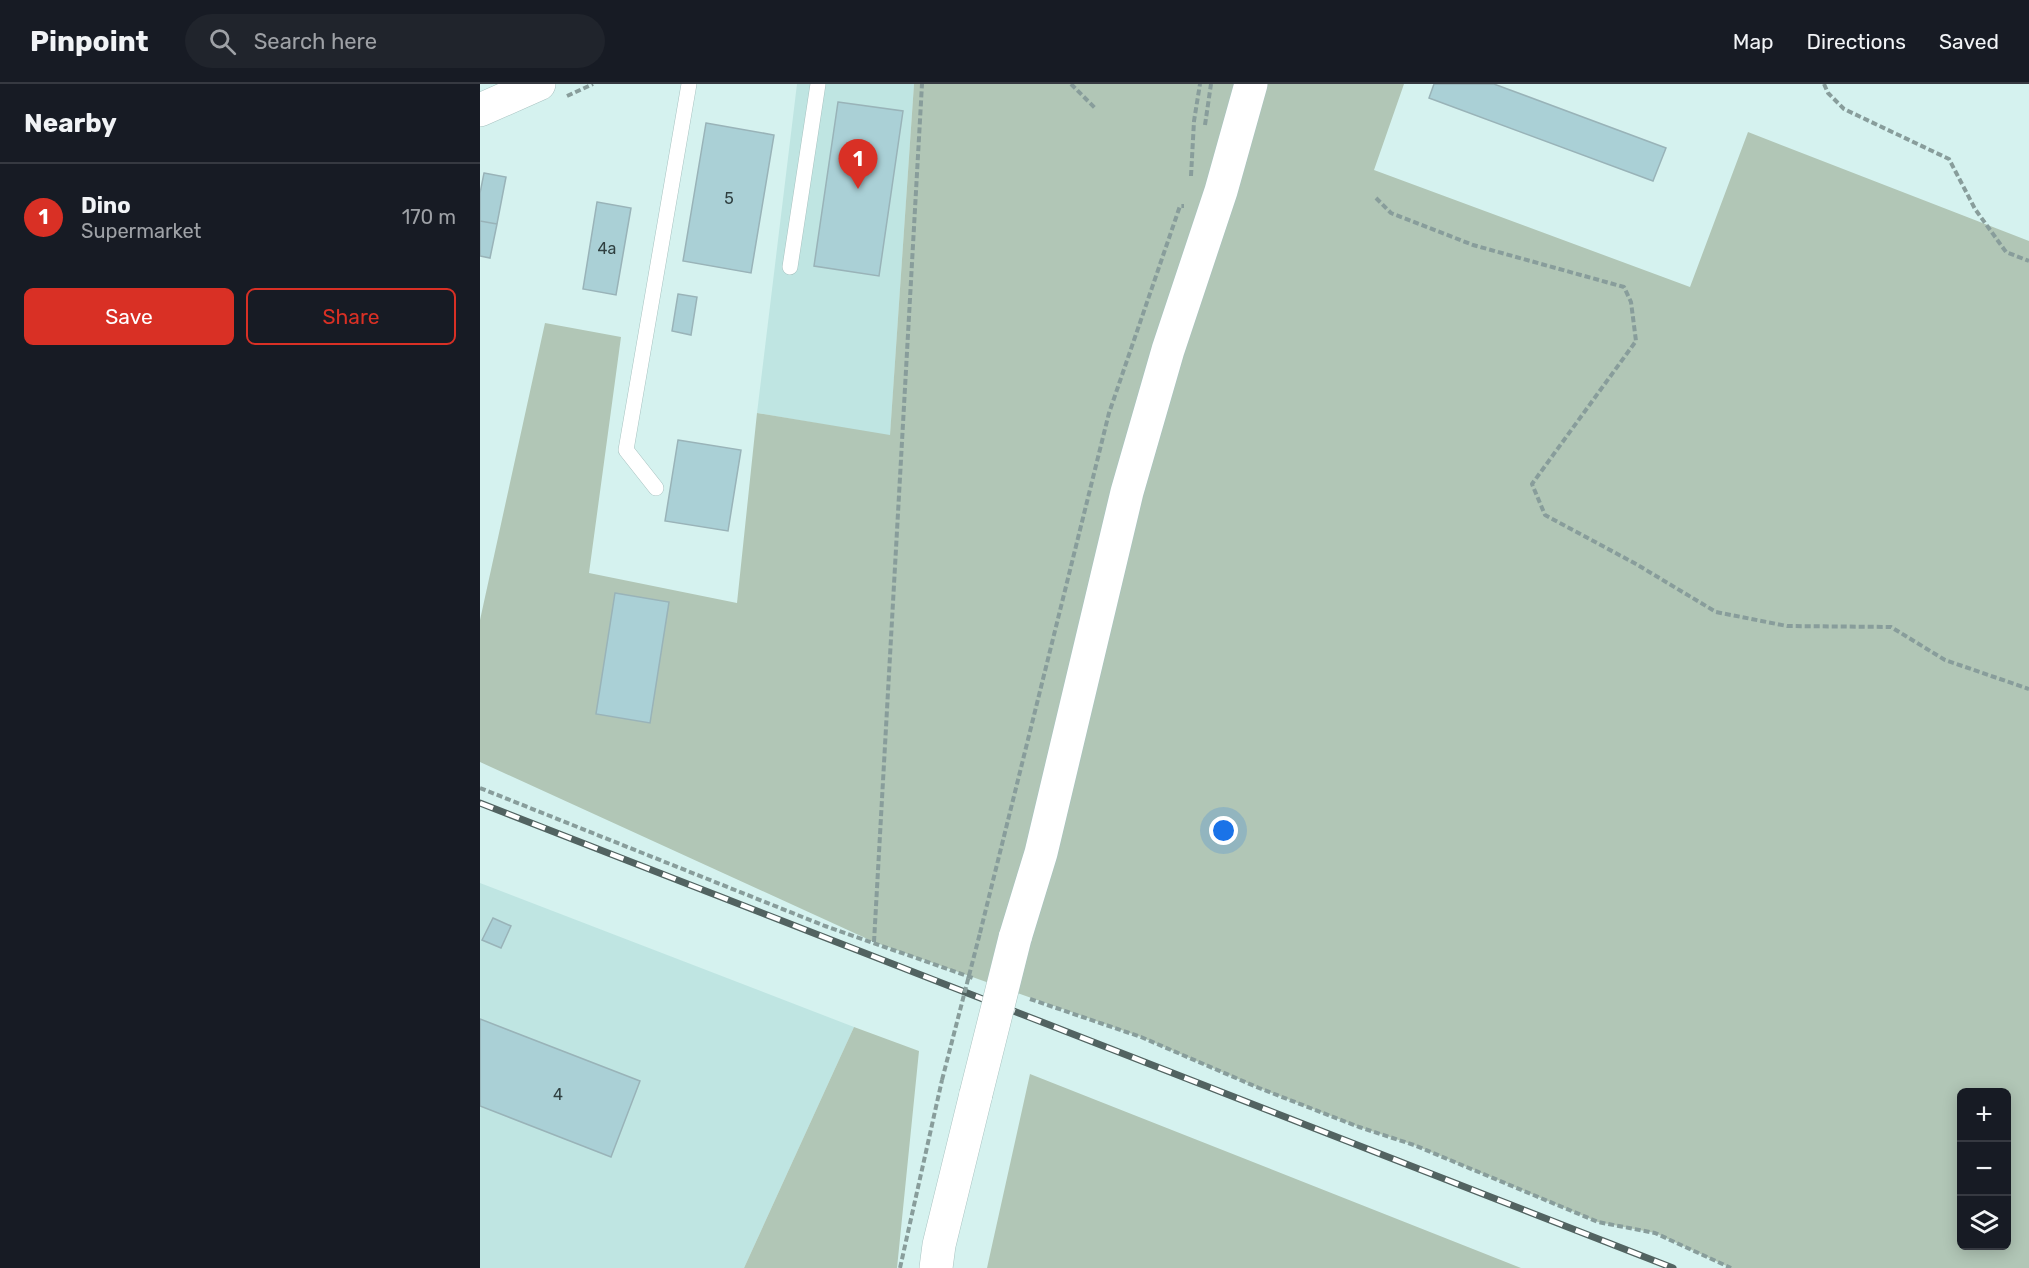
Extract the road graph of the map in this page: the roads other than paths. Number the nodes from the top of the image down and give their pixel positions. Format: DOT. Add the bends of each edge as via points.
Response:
graph roads {
  1 [pos="539,84"];
  2 [pos="689,84"];
  3 [pos="818,84"];
  4 [pos="1251,84"];
  5 [pos="480,110"];
  6 [pos="790,267"];
  7 [pos="656,488"];
  8 [pos="936,1268"];
  1 -- 5 [label="street"];
  2 -- 7 [label="lane" via="626,450"];
  3 -- 6 [label="lane"];
  4 -- 8 [label="street, bridge" via="1127,492"];
}
